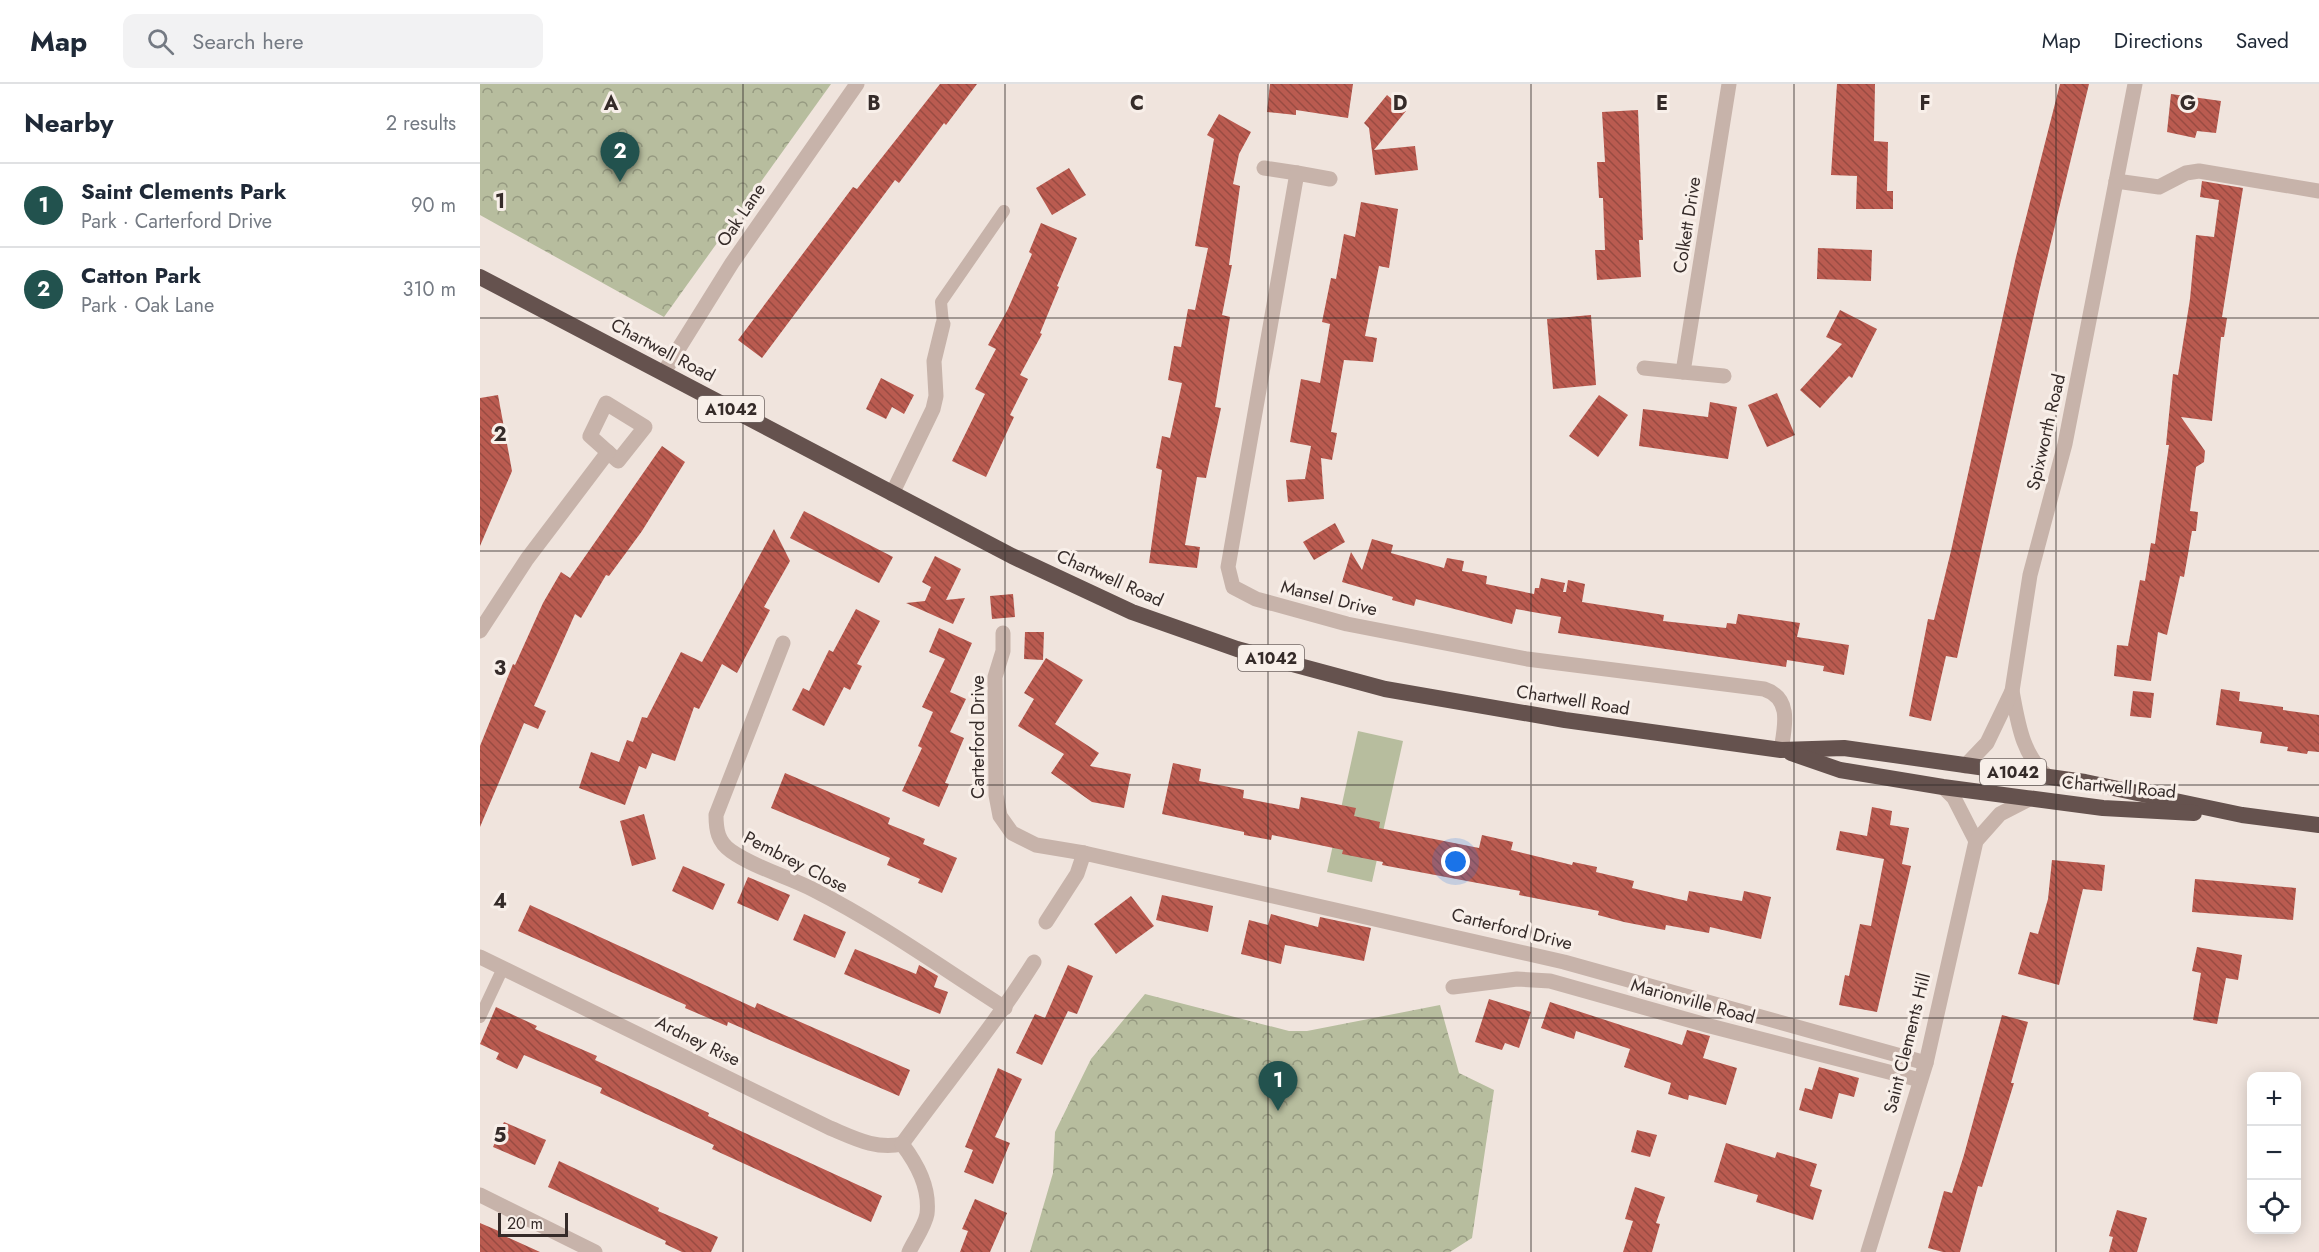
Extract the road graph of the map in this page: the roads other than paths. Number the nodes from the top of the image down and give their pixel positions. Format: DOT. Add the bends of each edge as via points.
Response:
graph roads {
  1 [pos="857,84"];
  2 [pos="1729,84"];
  3 [pos="2135,84"];
  4 [pos="1264,168"];
  5 [pos="1297,173"];
  6 [pos="1330,179"];
  7 [pos="2116,181"];
  8 [pos="2319,191"];
  9 [pos="1004,211"];
  10 [pos="480,278"];
  11 [pos="943,324"];
  12 [pos="1644,368"];
  13 [pos="664,372"];
  14 [pos="1683,372"];
  15 [pos="1724,376"];
  16 [pos="608,452"];
  17 [pos="892,494"];
  18 [pos="480,631"];
  19 [pos="1003,633"];
  20 [pos="783,643"];
  21 [pos="2012,691"];
  22 [pos="1781,750"];
  23 [pos="1965,766"];
  24 [pos="2048,777"];
  25 [pos="1943,787"];
  26 [pos="2031,798"];
  27 [pos="2242,815"];
  28 [pos="2319,825"];
  29 [pos="1976,841"];
  30 [pos="1084,853"];
  31 [pos="1047,922"];
  32 [pos="480,957"];
  33 [pos="1034,962"];
  34 [pos="503,968"];
  35 [pos="1453,987"];
  36 [pos="1005,1008"];
  37 [pos="480,1017"];
  38 [pos="1926,1063"];
  39 [pos="1920,1080"];
  40 [pos="902,1144"];
  41 [pos="480,1195"];
  42 [pos="595,1252"];
  43 [pos="909,1252"];
  44 [pos="1868,1252"];
  1 -- 13 [label="street, Oak Lane" via="732,263"];
  2 -- 14 [label="street, Colkett Drive"];
  3 -- 7 [label="street, Spixworth Road"];
  4 -- 5 [label="street"];
  5 -- 6 [label="street"];
  5 -- 22 [label="street, Mansel Drive" via="1228,567 1233,587 1256,599 1347,624 1527,659 1764,689 1780,699 1784,707"];
  7 -- 8 [label="street" via="2159,187 2199,171"];
  7 -- 21 [label="street, Spixworth Road" via="2066,444 2030,575"];
  9 -- 11 [label="lane" via="941,302"];
  10 -- 13 [label="highway, Chartwell Road / A1042"];
  11 -- 17 [label="street" via="934,361 933,409"];
  12 -- 14 [label="street"];
  13 -- 17 [label="highway, Chartwell Road / A1042"];
  14 -- 15 [label="street"];
  16 -- 18 [label="street"];
  17 -- 22 [label="highway, Chartwell Road / A1042" via="1132,612 1237,649 1385,689 1565,720"];
  19 -- 30 [label="street, Carterford Drive" via="1003,651 995,677 996,795 1000,816 1012,833 1036,845"];
  20 -- 36 [label="street, Pembrey Close" via="716,815 721,842 741,857 814,890 871,923"];
  21 -- 23 [label="street, Spixworth Road" via="1987,743"];
  21 -- 24 [label="street, Spixworth Road" via="2026,752"];
  22 -- 23 [label="highway, Chartwell Road / A1042" via="1844,748"];
  22 -- 25 [label="highway, Chartwell Road / A1042" via="1840,770"];
  23 -- 24 [label="highway, Chartwell Road / A1042"];
  24 -- 27 [label="highway, Chartwell Road / A1042"];
  25 -- 26 [label="highway, Chartwell Road / A1042"];
  25 -- 29 [label="street" via="1954,798"];
  26 -- 27 [label="highway, Chartwell Road / A1042" via="2103,808"];
  26 -- 29 [label="street, Saint Clements Hill" via="2000,814"];
  27 -- 28 [label="highway, Chartwell Road / A1042"];
  29 -- 38 [label="street, Saint Clements Hill"];
  30 -- 31 [label="street" via="1077,874"];
  30 -- 38 [label="street, Carterford Drive" via="1564,962"];
  32 -- 34 [label="street, Ardney Rise"];
  33 -- 36 [label="street"];
  34 -- 37 [label="lane"];
  34 -- 40 [label="street, Ardney Rise" via="830,1128 868,1144"];
  35 -- 39 [label="street, Marionville Road" via="1517,979 1550,981"];
  36 -- 40 [label="street"];
  38 -- 39 [label="street, Saint Clements Hill"];
  39 -- 44 [label="street, Saint Clements Hill"];
  40 -- 43 [label="street" via="915,1162 926,1197 927,1215"];
  41 -- 42 [label="street"];
}
